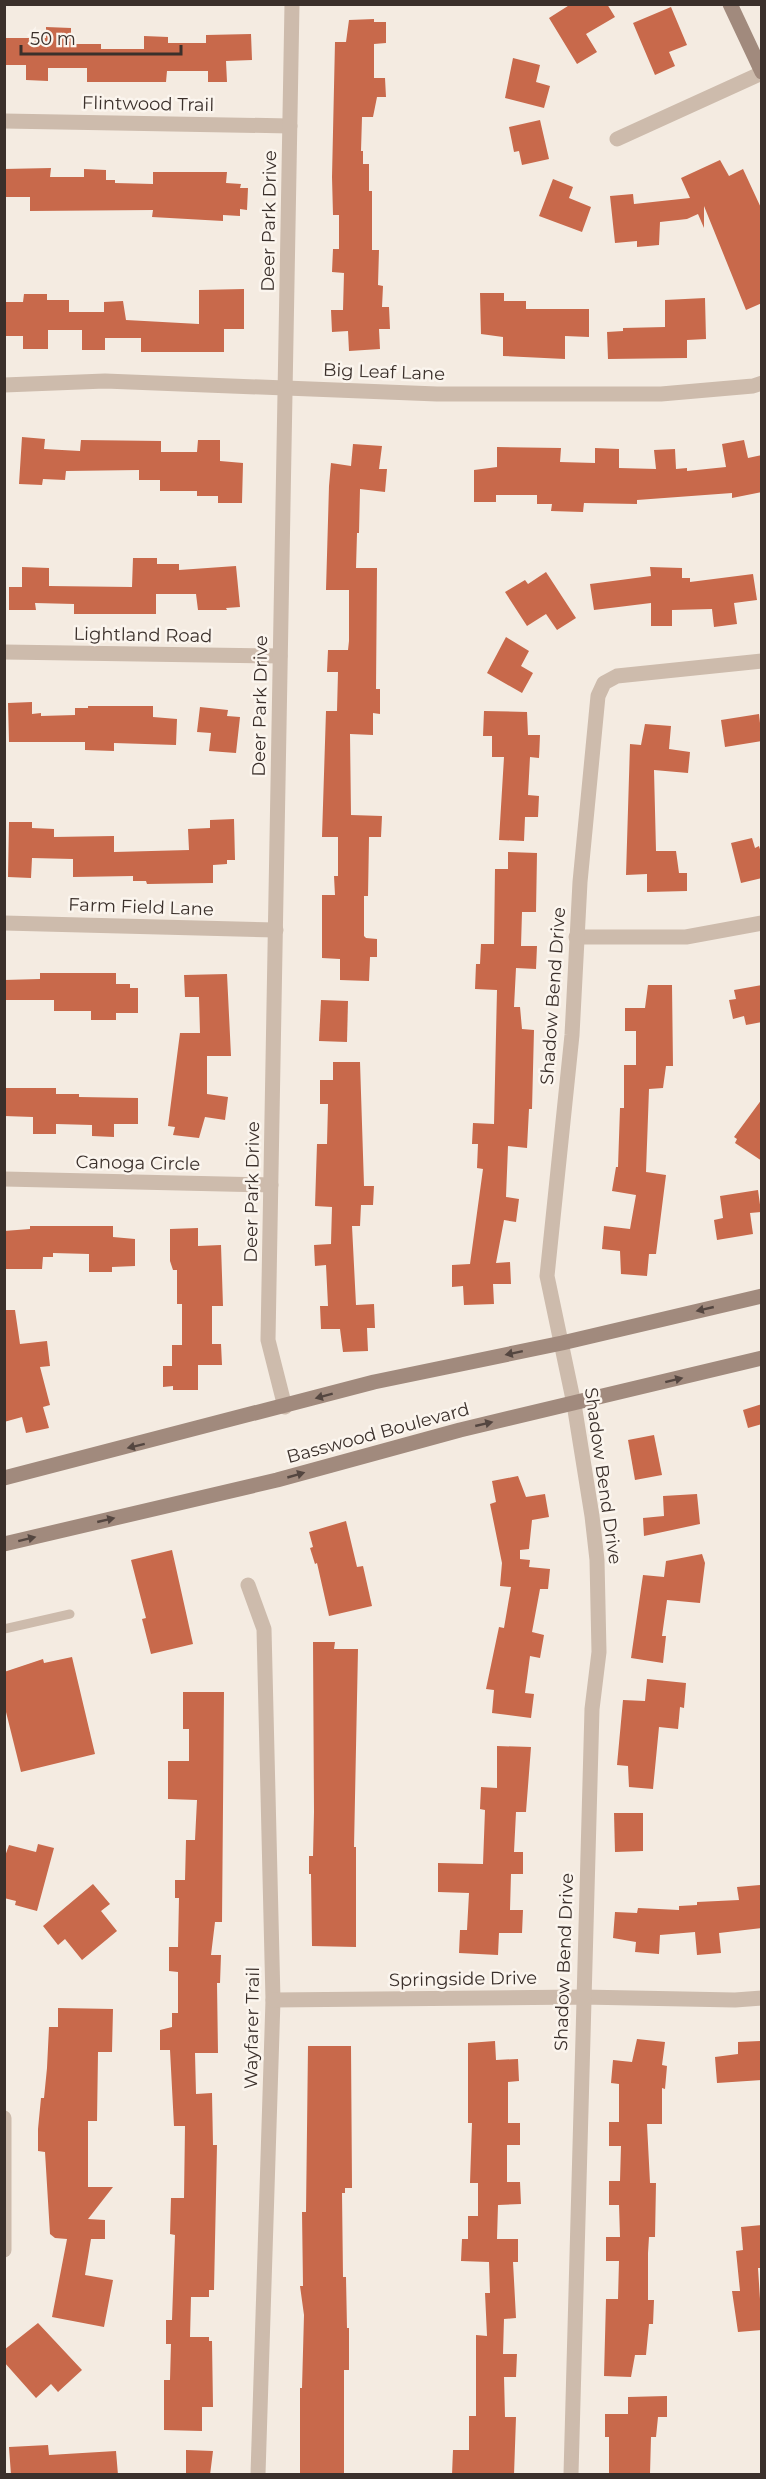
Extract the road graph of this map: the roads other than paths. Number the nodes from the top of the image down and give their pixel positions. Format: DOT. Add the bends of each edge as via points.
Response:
graph roads {
  1 [pos="292,4"];
  2 [pos="730,4"];
  3 [pos="762,73"];
  4 [pos="4,121"];
  5 [pos="290,126"];
  6 [pos="618,139"];
  7 [pos="762,383"];
  8 [pos="4,385"];
  9 [pos="285,388"];
  10 [pos="4,652"];
  11 [pos="280,656"];
  12 [pos="762,661"];
  13 [pos="4,923"];
  14 [pos="762,923"];
  15 [pos="276,930"];
  16 [pos="576,937"];
  17 [pos="4,1179"];
  18 [pos="271,1185"];
  19 [pos="762,1296"];
  20 [pos="562,1343"];
  21 [pos="762,1358"];
  22 [pos="574,1404"];
  23 [pos="285,1407"];
  24 [pos="4,1478"];
  25 [pos="4,1544"];
  26 [pos="248,1584"];
  27 [pos="70,1614"];
  28 [pos="4,1629"];
  29 [pos="582,1997"];
  30 [pos="762,1998"];
  31 [pos="273,2000"];
  32 [pos="4,2118"];
  33 [pos="4,2250"];
  34 [pos="258,2475"];
  35 [pos="571,2475"];
  1 -- 5 [label="street, Deer Park Drive"];
  2 -- 3 [label="main road"];
  3 -- 6 [label="street"];
  4 -- 5 [label="street, Flintwood Trail"];
  5 -- 9 [label="street, Deer Park Drive"];
  7 -- 9 [label="street, Big Leaf Lane" via="661,394 438,394"];
  8 -- 9 [label="street, Big Leaf Lane" via="105,381"];
  9 -- 11 [label="street, Deer Park Drive"];
  10 -- 11 [label="street, Lightland Road"];
  11 -- 15 [label="street, Deer Park Drive"];
  12 -- 16 [label="street, Shadow Bend Drive" via="617,676 604,683 598,696"];
  13 -- 15 [label="street, Farm Field Lane"];
  14 -- 16 [label="street" via="686,937"];
  15 -- 18 [label="street, Deer Park Drive"];
  16 -- 20 [label="street, Shadow Bend Drive" via="572,1035 547,1276"];
  17 -- 18 [label="street, Canoga Circle"];
  18 -- 23 [label="street, Deer Park Drive" via="268,1340"];
  19 -- 20 [label="main road, one-way"];
  20 -- 22 [label="street, Shadow Bend Drive"];
  20 -- 23 [label="main road, one-way" via="374,1382"];
  22 -- 21 [label="main road, Basswood Boulevard, one-way"];
  25 -- 22 [label="main road, Basswood Boulevard, one-way"];
  22 -- 29 [label="street, Shadow Bend Drive" via="596,1549 599,1652 592,1709"];
  23 -- 24 [label="main road, one-way"];
  26 -- 31 [label="street, Wayfarer Trail" via="264,1629"];
  27 -- 28 [label="lane"];
  29 -- 30 [label="street, Springside Drive"];
  29 -- 31 [label="street, Springside Drive"];
  29 -- 35 [label="street, Shadow Bend Drive"];
  31 -- 34 [label="street, Wayfarer Trail"];
  32 -- 33 [label="street"];
}
